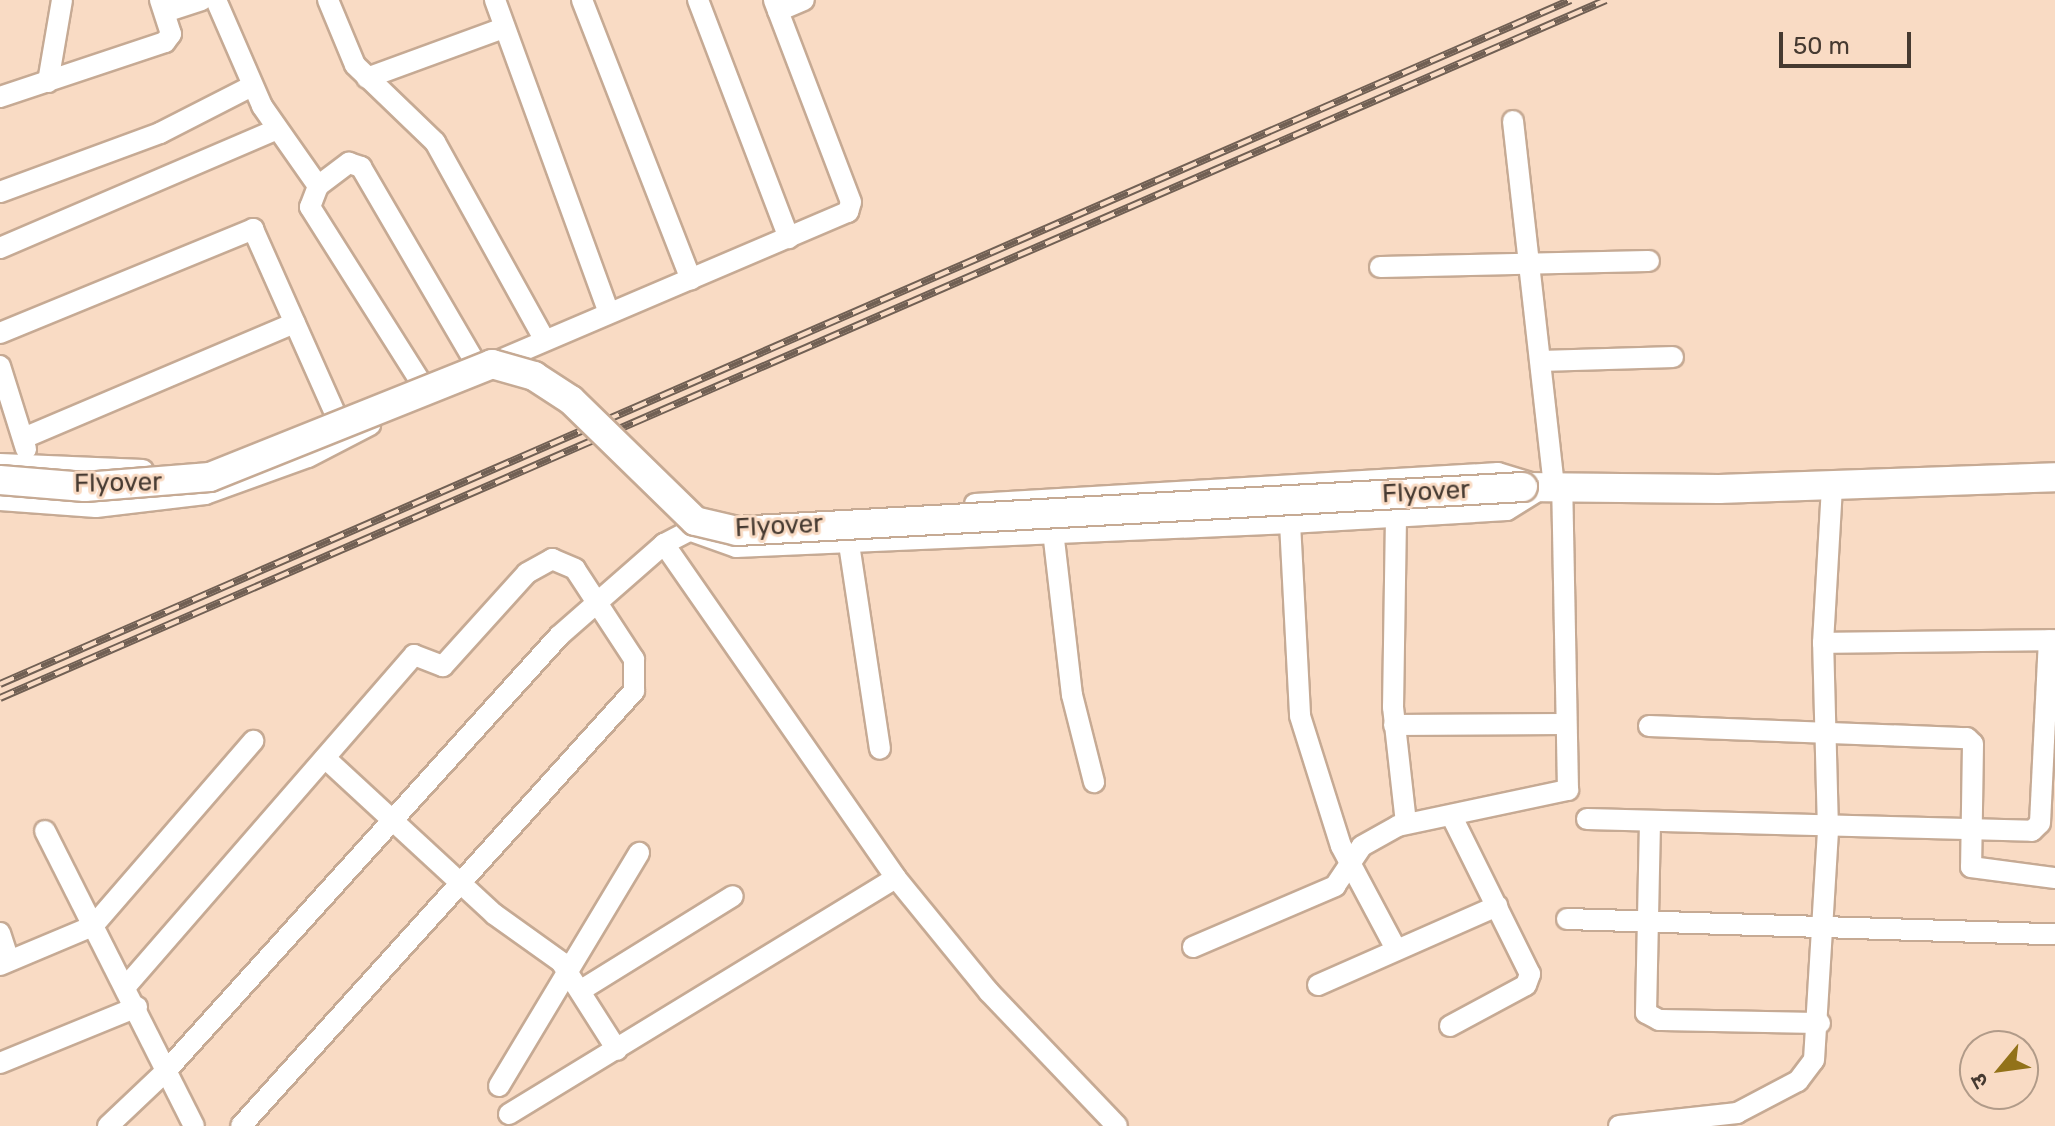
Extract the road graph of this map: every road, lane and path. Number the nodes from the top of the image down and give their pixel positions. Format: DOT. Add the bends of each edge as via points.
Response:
graph roads {
  1 [pos="62,0"];
  2 [pos="201,0"];
  3 [pos="216,0"];
  4 [pos="328,0"];
  5 [pos="495,0"];
  6 [pos="582,0"];
  7 [pos="698,0"];
  8 [pos="804,0"];
  9 [pos="776,5"];
  10 [pos="162,6"];
  11 [pos="501,29"];
  12 [pos="367,78"];
  13 [pos="48,82"];
  14 [pos="252,86"];
  15 [pos="0,97"];
  16 [pos="1513,121"];
  17 [pos="277,129"];
  18 [pos="318,186"];
  19 [pos="0,192"];
  20 [pos="789,238"];
  21 [pos="0,248"];
  22 [pos="1649,261"];
  23 [pos="1531,262"];
  24 [pos="1380,267"];
  25 [pos="691,279"];
  26 [pos="609,313"];
  27 [pos="295,323"];
  28 [pos="0,333"];
  29 [pos="544,339"];
  30 [pos="509,354"];
  31 [pos="1673,357"];
  32 [pos="473,359"];
  33 [pos="1542,361"];
  34 [pos="0,366"];
  35 [pos="420,381"];
  36 [pos="337,418"];
  37 [pos="26,437"];
  38 [pos="2055,458"];
  39 [pos="0,464"];
  40 [pos="27,465"];
  41 [pos="2055,477"];
  42 [pos="0,480"];
  43 [pos="1639,486"];
  44 [pos="1832,486"];
  45 [pos="1546,487"];
  46 [pos="0,500"];
  47 [pos="1396,517"];
  48 [pos="1290,523"];
  49 [pos="686,529"];
  50 [pos="1053,531"];
  51 [pos="664,544"];
  52 [pos="849,544"];
  53 [pos="596,599"];
  54 [pos="2052,640"];
  55 [pos="1823,643"];
  56 [pos="1564,724"];
  57 [pos="1394,725"];
  58 [pos="1649,726"];
  59 [pos="1825,733"];
  60 [pos="253,741"];
  61 [pos="880,749"];
  62 [pos="325,758"];
  63 [pos="1094,782"];
  64 [pos="1452,817"];
  65 [pos="1587,819"];
  66 [pos="391,820"];
  67 [pos="1650,822"];
  68 [pos="1828,822"];
  69 [pos="1406,823"];
  70 [pos="1967,830"];
  71 [pos="45,831"];
  72 [pos="639,853"];
  73 [pos="1351,867"];
  74 [pos="896,878"];
  75 [pos="2055,878"];
  76 [pos="460,883"];
  77 [pos="733,896"];
  78 [pos="1497,906"];
  79 [pos="1567,919"];
  80 [pos="93,926"];
  81 [pos="1648,926"];
  82 [pos="1824,927"];
  83 [pos="0,933"];
  84 [pos="2055,934"];
  85 [pos="1193,947"];
  86 [pos="1396,949"];
  87 [pos="4,963"];
  88 [pos="569,969"];
  89 [pos="128,984"];
  90 [pos="1318,985"];
  91 [pos="583,989"];
  92 [pos="137,1007"];
  93 [pos="1820,1023"];
  94 [pos="1450,1026"];
  95 [pos="617,1050"];
  96 [pos="0,1063"];
  97 [pos="166,1071"];
  98 [pos="499,1086"];
  99 [pos="509,1114"];
  100 [pos="108,1126"];
  101 [pos="194,1126"];
  102 [pos="241,1126"];
  103 [pos="1117,1126"];
  104 [pos="1619,1126"];
  1 -- 13 [label="street"];
  2 -- 10 [label="street"];
  3 -- 14 [label="street"];
  4 -- 12 [label="street" via="342,42"];
  5 -- 11 [label="street"];
  6 -- 25 [label="street"];
  7 -- 20 [label="street"];
  8 -- 9 [label="street"];
  9 -- 20 [label="street" via="851,202 842,217"];
  10 -- 13 [label="street" via="171,34 165,42"];
  11 -- 12 [label="street"];
  11 -- 26 [label="street"];
  12 -- 29 [label="street" via="428,133"];
  13 -- 15 [label="street"];
  14 -- 17 [label="street"];
  14 -- 19 [label="street" via="160,133"];
  16 -- 23 [label="street"];
  17 -- 18 [label="street"];
  17 -- 21 [label="street"];
  18 -- 32 [label="street" via="359,164"];
  18 -- 35 [label="street" via="310,207"];
  20 -- 25 [label="street"];
  22 -- 23 [label="street"];
  23 -- 24 [label="street"];
  23 -- 33 [label="street"];
  25 -- 26 [label="street"];
  26 -- 29 [label="street"];
  27 -- 28 [label="street" via="250,229"];
  27 -- 36 [label="street"];
  27 -- 37 [label="street"];
  29 -- 30 [label="street"];
  30 -- 32 [label="street"];
  30 -- 46 [label="street" via="308,457 205,494 96,507"];
  31 -- 33 [label="street"];
  32 -- 35 [label="street"];
  33 -- 45 [label="street"];
  34 -- 37 [label="street"];
  35 -- 36 [label="street"];
  36 -- 40 [label="street" via="202,469"];
  37 -- 40 [label="street"];
  38 -- 43 [label="main road" via="1719,472"];
  39 -- 40 [label="street"];
  41 -- 44 [label="main road"];
  42 -- 45 [label="main road, Flyover, bridge" via="100,486 210,477 492,364 534,376 571,400 695,521 737,531"];
  43 -- 44 [label="main road"];
  43 -- 45 [label="main road, Flyover"];
  44 -- 55 [label="street"];
  45 -- 47 [label="street" via="1519,508"];
  45 -- 49 [label="street" via="1498,473 725,518"];
  45 -- 56 [label="street"];
  47 -- 48 [label="street"];
  47 -- 57 [label="street"];
  48 -- 50 [label="street"];
  48 -- 73 [label="street" via="1296,698"];
  49 -- 51 [label="street"];
  49 -- 52 [label="street" via="736,547"];
  50 -- 52 [label="street"];
  50 -- 63 [label="street" via="1072,695"];
  51 -- 53 [label="street"];
  51 -- 74 [label="street"];
  52 -- 61 [label="street"];
  53 -- 62 [label="street" via="563,559 537,565 446,664 414,655"];
  53 -- 66 [label="street"];
  53 -- 76 [label="street" via="634,659 634,691"];
  54 -- 55 [label="street"];
  54 -- 70 [label="street" via="2040,823 2028,832"];
  55 -- 59 [label="street"];
  56 -- 57 [label="street"];
  56 -- 64 [label="street" via="1564,794"];
  57 -- 69 [label="street"];
  58 -- 59 [label="street"];
  59 -- 68 [label="street"];
  59 -- 70 [label="street" via="1967,738 1973,750"];
  60 -- 80 [label="street"];
  62 -- 66 [label="street"];
  62 -- 89 [label="street"];
  64 -- 69 [label="street"];
  64 -- 78 [label="street"];
  65 -- 67 [label="street"];
  66 -- 76 [label="street"];
  66 -- 97 [label="street"];
  67 -- 68 [label="street"];
  67 -- 81 [label="street"];
  68 -- 70 [label="street"];
  68 -- 82 [label="street"];
  69 -- 73 [label="street" via="1362,846"];
  70 -- 75 [label="street" via="1976,872"];
  71 -- 80 [label="street"];
  72 -- 88 [label="street"];
  73 -- 85 [label="street" via="1335,886"];
  73 -- 86 [label="street"];
  74 -- 95 [label="street"];
  74 -- 103 [label="street" via="989,992"];
  76 -- 88 [label="street"];
  76 -- 102 [label="street"];
  77 -- 91 [label="street"];
  78 -- 86 [label="street"];
  78 -- 94 [label="street" via="1530,979"];
  79 -- 81 [label="street"];
  80 -- 87 [label="street"];
  80 -- 89 [label="street"];
  81 -- 82 [label="street"];
  81 -- 93 [label="street" via="1643,992 1651,1017"];
  82 -- 84 [label="street"];
  82 -- 93 [label="street"];
  83 -- 87 [label="street"];
  86 -- 90 [label="street"];
  88 -- 91 [label="street"];
  88 -- 98 [label="street"];
  89 -- 92 [label="street"];
  91 -- 95 [label="street"];
  92 -- 96 [label="street"];
  92 -- 97 [label="street"];
  93 -- 104 [label="street" via="1808,1073 1776,1095 1713,1119"];
  95 -- 99 [label="street"];
  97 -- 100 [label="street"];
  97 -- 101 [label="street"];
}
